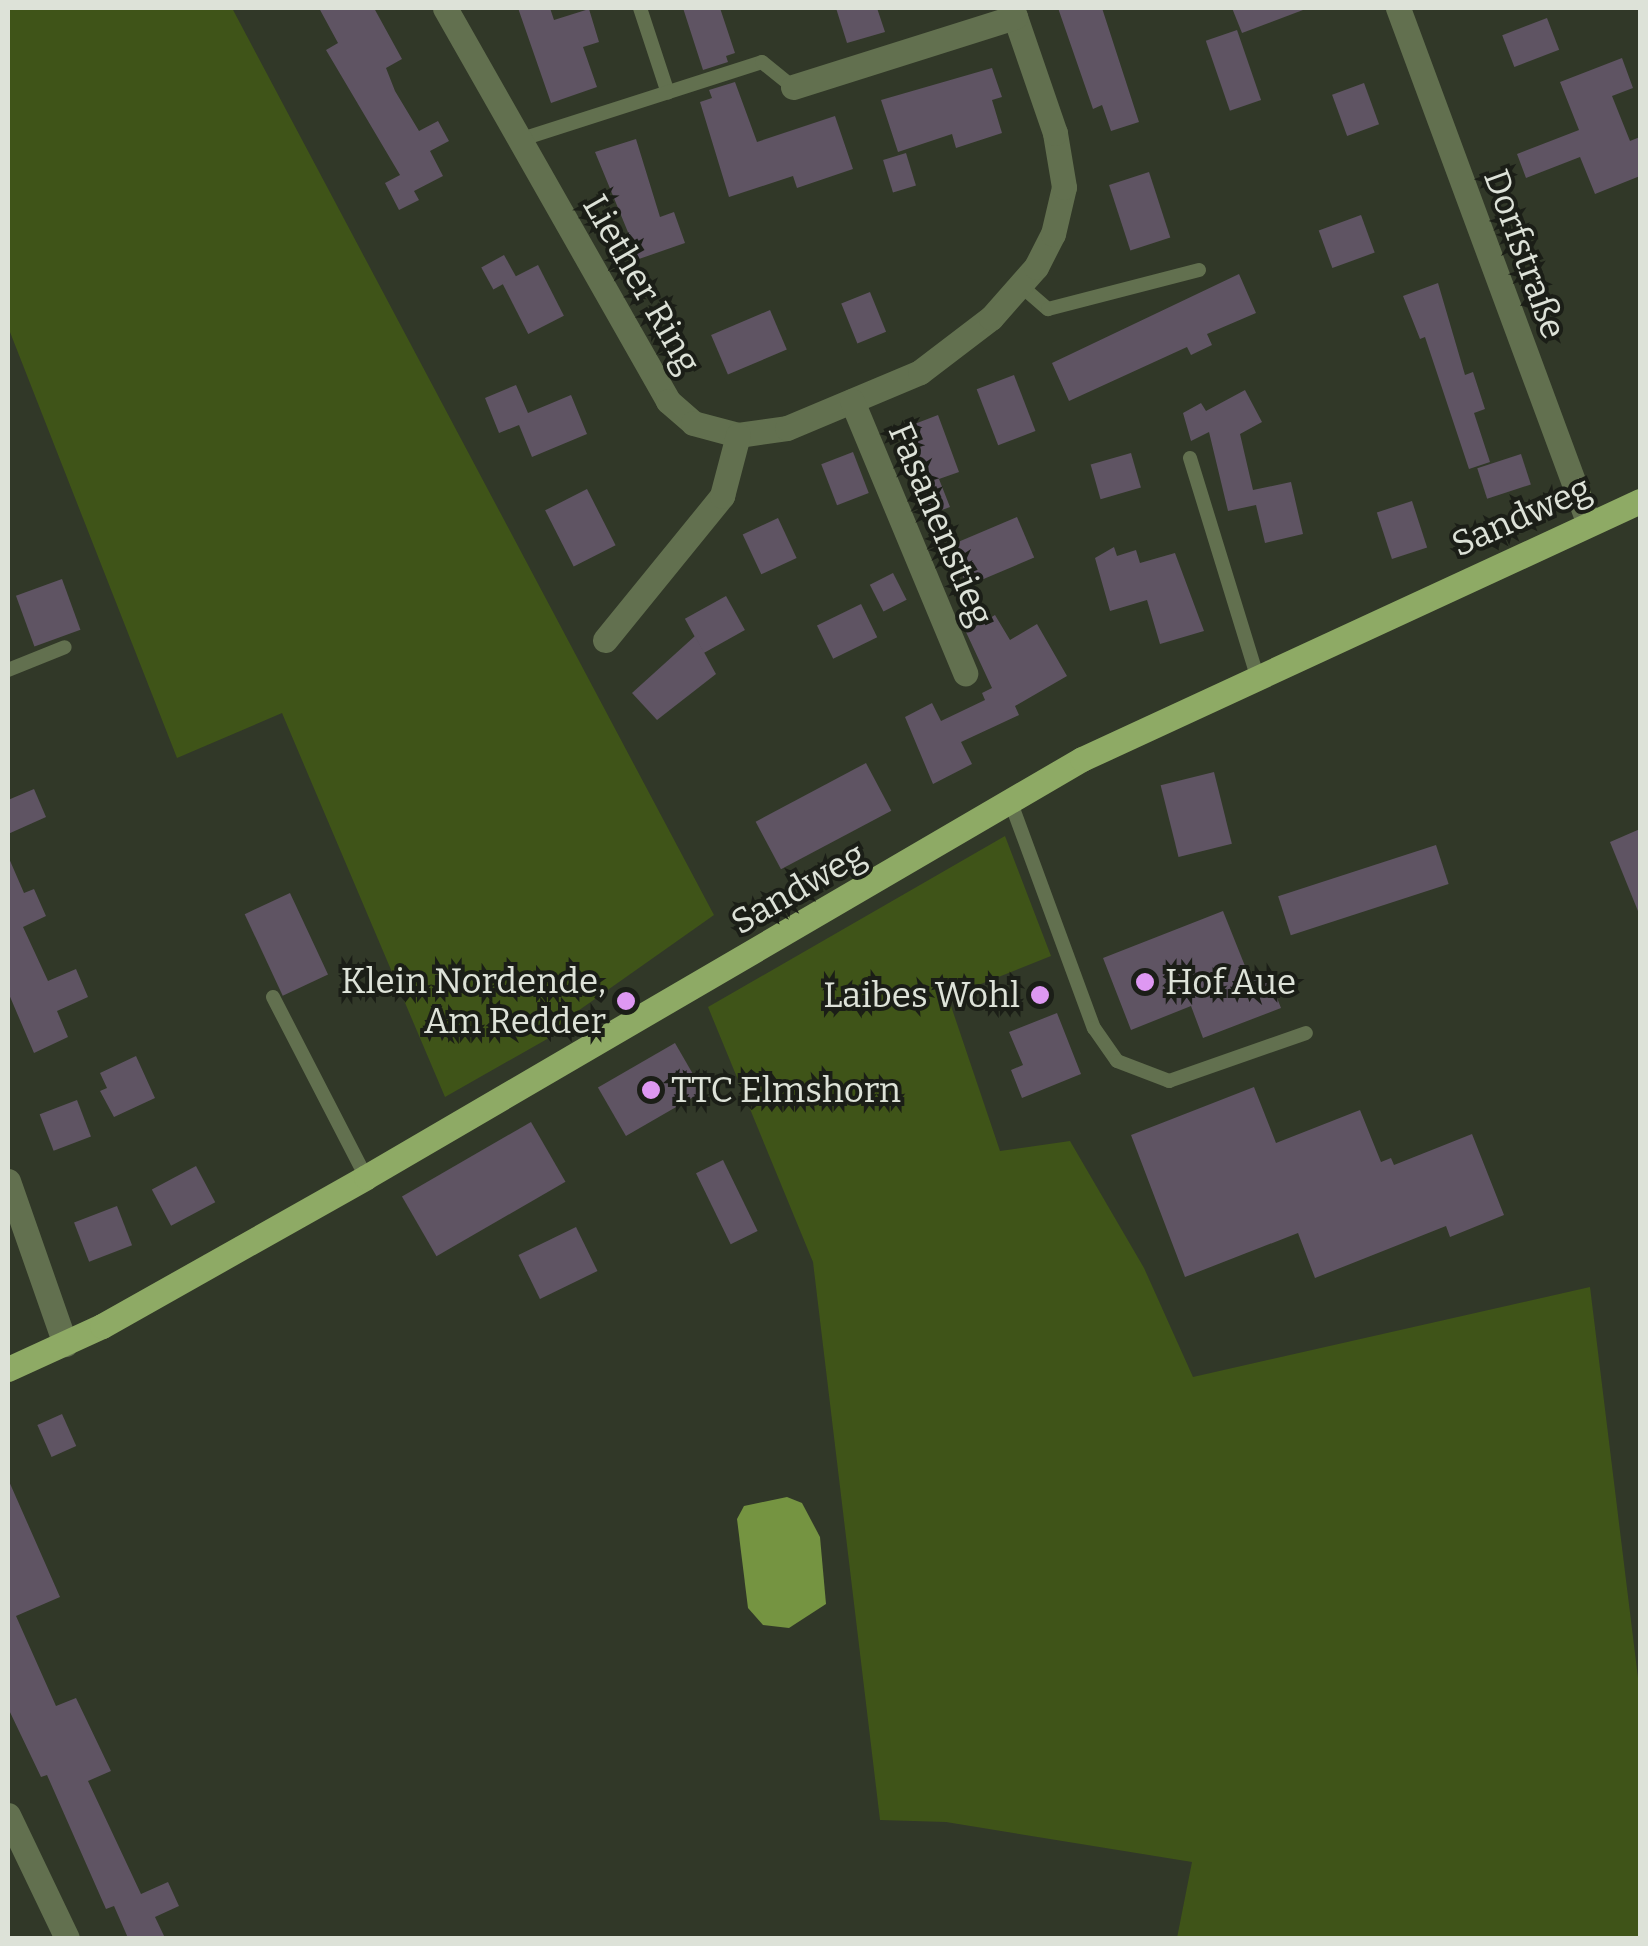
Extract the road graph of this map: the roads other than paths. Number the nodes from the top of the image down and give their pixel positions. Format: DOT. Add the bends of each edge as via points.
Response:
graph roads {
  1 [pos="445,8"];
  2 [pos="640,8"];
  3 [pos="1398,8"];
  4 [pos="1014,12"];
  5 [pos="793,86"];
  6 [pos="668,93"];
  7 [pos="519,140"];
  8 [pos="1199,270"];
  9 [pos="1020,285"];
  10 [pos="852,401"];
  11 [pos="738,435"];
  12 [pos="1190,458"];
  13 [pos="1640,501"];
  14 [pos="1588,524"];
  15 [pos="604,640"];
  16 [pos="65,647"];
  17 [pos="8,670"];
  18 [pos="965,673"];
  19 [pos="1258,676"];
  20 [pos="1011,803"];
  21 [pos="273,997"];
  22 [pos="1306,1034"];
  23 [pos="366,1177"];
  24 [pos="8,1182"];
  25 [pos="65,1344"];
  26 [pos="8,1369"];
  27 [pos="8,1815"];
  28 [pos="67,1938"];
  1 -- 7 [label="street, Liether Ring"];
  2 -- 6 [label="lane"];
  3 -- 14 [label="street, Dorfstraße"];
  4 -- 5 [label="street"];
  4 -- 9 [label="street, Liether Ring" via="1055,133 1064,188 1053,234"];
  5 -- 6 [label="lane" via="762,62"];
  6 -- 7 [label="lane"];
  7 -- 11 [label="street, Liether Ring" via="668,401 693,422"];
  8 -- 9 [label="lane" via="1048,309"];
  9 -- 10 [label="street, Liether Ring" via="960,346"];
  10 -- 11 [label="street, Liether Ring" via="788,428"];
  10 -- 18 [label="street, Fasanenstieg"];
  11 -- 15 [label="street" via="722,496"];
  12 -- 19 [label="lane"];
  13 -- 14 [label="main road, Sandweg"];
  14 -- 19 [label="main road, Sandweg"];
  16 -- 17 [label="lane"];
  19 -- 20 [label="main road, Sandweg" via="1082,759"];
  20 -- 22 [label="lane" via="1094,1028 1117,1060 1169,1080"];
  20 -- 23 [label="main road, Sandweg"];
  21 -- 23 [label="lane"];
  23 -- 25 [label="main road, Sandweg"];
  24 -- 25 [label="street"];
  25 -- 26 [label="main road, Sandweg"];
  27 -- 28 [label="street"];
}
